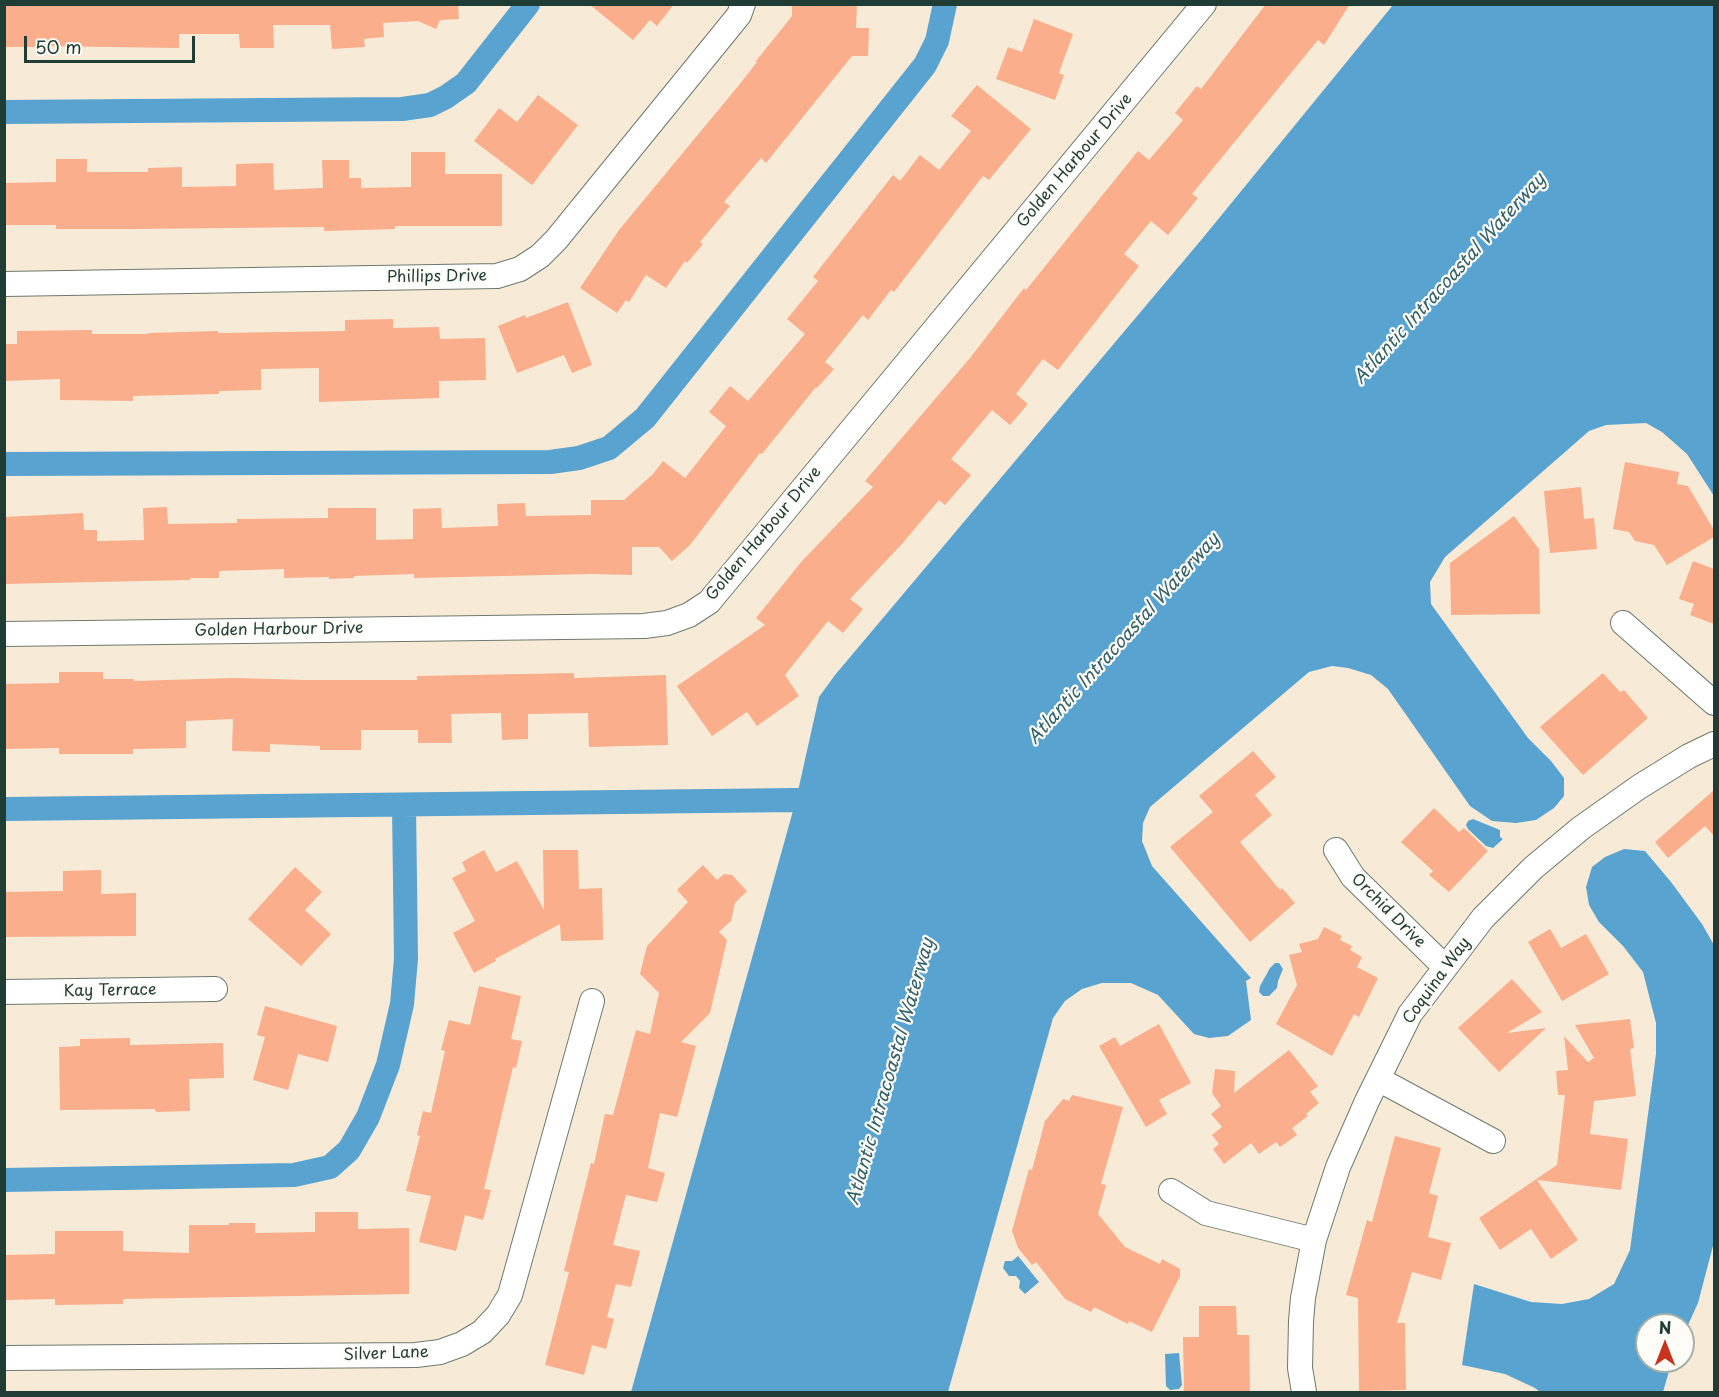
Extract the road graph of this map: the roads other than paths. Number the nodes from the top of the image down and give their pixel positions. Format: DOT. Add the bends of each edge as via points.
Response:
graph roads {
  1 [pos="743,4"];
  2 [pos="1204,4"];
  3 [pos="4,284"];
  4 [pos="1623,623"];
  5 [pos="4,634"];
  6 [pos="1714,704"];
  7 [pos="1714,744"];
  8 [pos="1336,850"];
  9 [pos="1445,967"];
  10 [pos="215,989"];
  11 [pos="4,992"];
  12 [pos="592,1001"];
  13 [pos="1378,1079"];
  14 [pos="1493,1141"];
  15 [pos="1171,1191"];
  16 [pos="1314,1240"];
  17 [pos="4,1358"];
  18 [pos="1304,1392"];
  1 -- 3 [label="street, Phillips Drive" via="740,15 556,240 520,268 497,276"];
  2 -- 5 [label="street, Golden Harbour Drive" via="709,602 689,615 644,626"];
  4 -- 6 [label="street"];
  7 -- 9 [label="street, Coquina Way" via="1639,787 1581,828 1533,868 1483,918"];
  8 -- 9 [label="street, Orchid Drive" via="1353,877"];
  9 -- 13 [label="street, Coquina Way" via="1410,1014"];
  10 -- 11 [label="street, Kay Terrace"];
  12 -- 17 [label="street, Silver Lane" via="510,1295 482,1332 440,1352 416,1355"];
  13 -- 14 [label="street"];
  13 -- 16 [label="street, Coquina Way" via="1338,1167"];
  15 -- 16 [label="street" via="1206,1213"];
  16 -- 18 [label="street, Coquina Way" via="1301,1321"];
}
